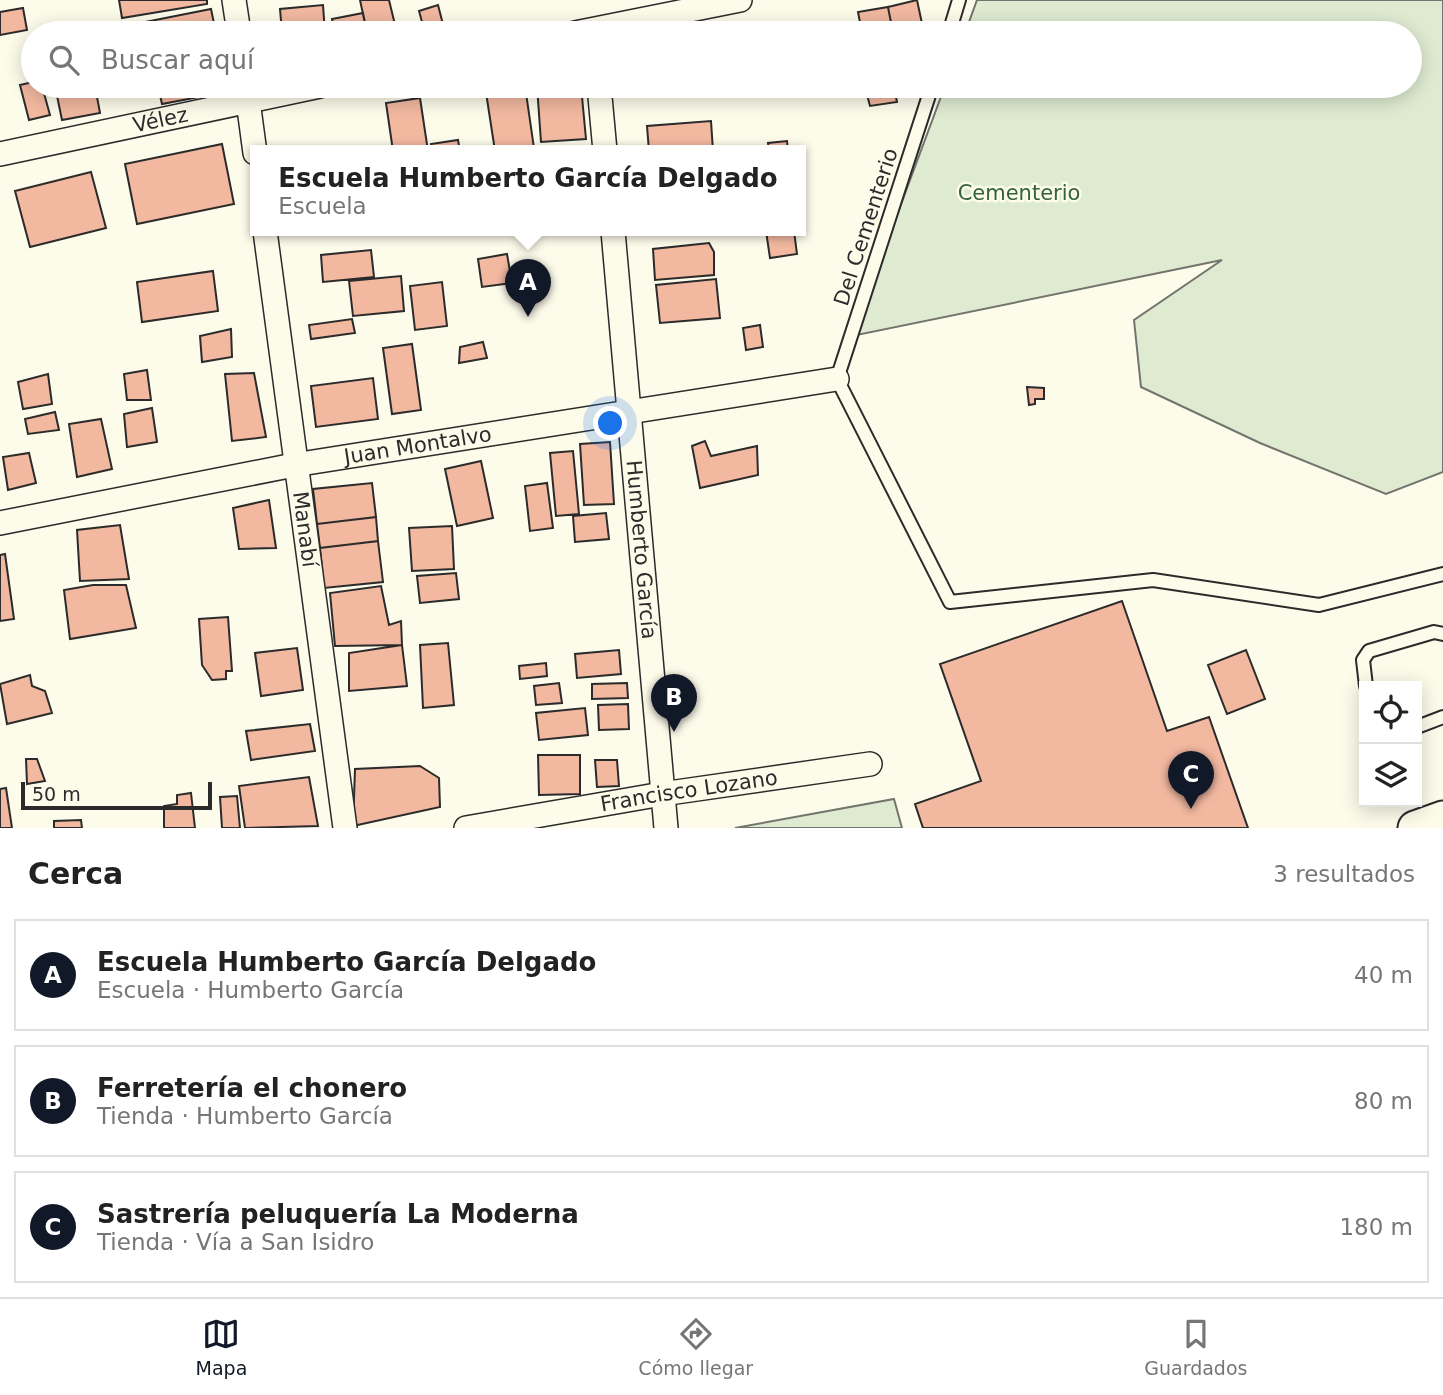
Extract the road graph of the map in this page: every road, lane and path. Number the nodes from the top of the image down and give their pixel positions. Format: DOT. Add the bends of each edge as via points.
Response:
graph roads {
  1 [pos="234,0"];
  2 [pos="740,0"];
  3 [pos="959,0"];
  4 [pos="237,21"];
  5 [pos="640,21"];
  6 [pos="953,21"];
  7 [pos="227,98"];
  8 [pos="248,98"];
  9 [pos="599,98"];
  10 [pos="928,98"];
  11 [pos="254,145"];
  12 [pos="604,145"];
  13 [pos="0,154"];
  14 [pos="266,236"];
  15 [pos="614,236"];
  16 [pos="837,379"];
  17 [pos="632,410"];
  18 [pos="294,465"];
  19 [pos="0,523"];
  20 [pos="1443,574"];
  21 [pos="1443,634"];
  22 [pos="1365,681"];
  23 [pos="1443,718"];
  24 [pos="1422,725"];
  25 [pos="870,764"];
  26 [pos="662,794"];
  27 [pos="1443,818"];
  28 [pos="345,828"];
  29 [pos="466,828"];
  30 [pos="666,828"];
  31 [pos="1415,828"];
  1 -- 4 [label="street"];
  2 -- 5 [label="street"];
  3 -- 6 [label="lane"];
  7 -- 13 [label="street, Vélez"];
  8 -- 11 [label="street"];
  9 -- 12 [label="street"];
  10 -- 16 [label="lane, Del Cementerio"];
  14 -- 18 [label="street, Manabí"];
  15 -- 17 [label="street, Humberto García"];
  16 -- 17 [label="street, Juan Montalvo"];
  16 -- 20 [label="lane" via="950,602 1153,580 1319,605"];
  17 -- 18 [label="street, Juan Montalvo"];
  17 -- 26 [label="street, Humberto García"];
  18 -- 19 [label="street, Juan Montalvo"];
  18 -- 28 [label="street, Manabí"];
  21 -- 22 [label="lane" via="1434,632 1369,651 1363,660"];
  23 -- 24 [label="lane"];
  25 -- 26 [label="street, Francisco Lozano"];
  26 -- 29 [label="street, Francisco Lozano"];
  26 -- 30 [label="street, Humberto García"];
  27 -- 31 [label="street"];
}
